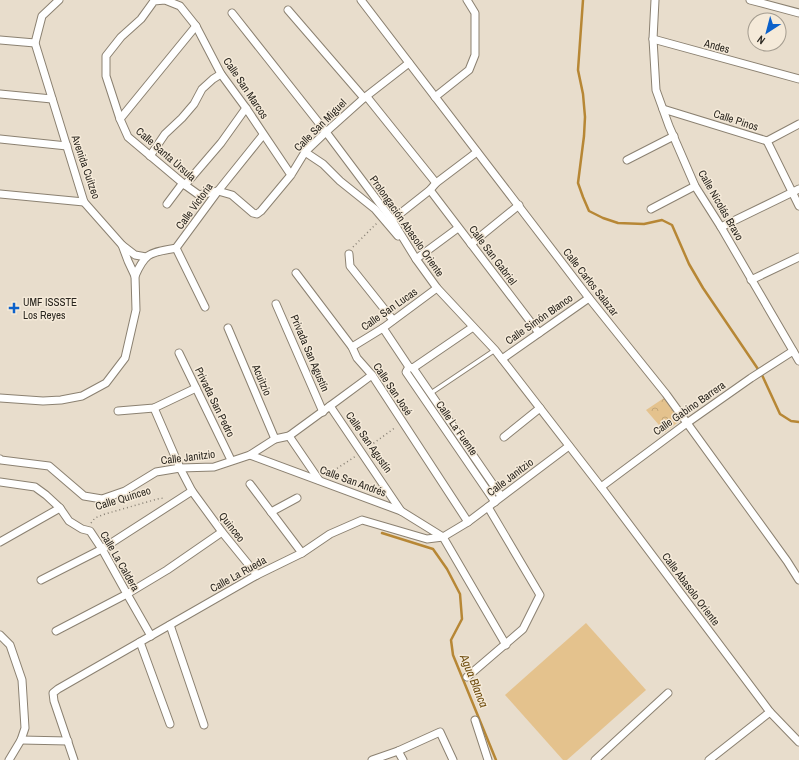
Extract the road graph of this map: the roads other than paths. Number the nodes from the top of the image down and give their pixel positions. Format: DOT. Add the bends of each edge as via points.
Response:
graph roads {
  1 [pos="59,0"];
  2 [pos="165,0"];
  3 [pos="361,0"];
  4 [pos="466,0"];
  5 [pos="655,0"];
  6 [pos="750,0"];
  7 [pos="774,3"];
  8 [pos="288,10"];
  9 [pos="232,13"];
  10 [pos="799,14"];
  11 [pos="196,26"];
  12 [pos="653,39"];
  13 [pos="0,40"];
  14 [pos="35,43"];
  15 [pos="409,63"];
  16 [pos="221,74"];
  17 [pos="799,79"];
  18 [pos="0,94"];
  19 [pos="365,97"];
  20 [pos="435,97"];
  21 [pos="52,99"];
  22 [pos="246,108"];
  23 [pos="663,109"];
  24 [pos="120,120"];
  25 [pos="799,124"];
  26 [pos="326,132"];
  27 [pos="264,135"];
  28 [pos="674,136"];
  29 [pos="0,139"];
  30 [pos="766,142"];
  31 [pos="67,146"];
  32 [pos="305,152"];
  33 [pos="478,152"];
  34 [pos="150,156"];
  35 [pos="627,160"];
  36 [pos="291,175"];
  37 [pos="436,183"];
  38 [pos="184,184"];
  39 [pos="695,186"];
  40 [pos="799,189"];
  41 [pos="430,190"];
  42 [pos="218,191"];
  43 [pos="792,193"];
  44 [pos="0,194"];
  45 [pos="84,202"];
  46 [pos="167,204"];
  47 [pos="518,205"];
  48 [pos="799,206"];
  49 [pos="651,209"];
  50 [pos="392,220"];
  51 [pos="721,227"];
  52 [pos="458,228"];
  53 [pos="470,244"];
  54 [pos="122,245"];
  55 [pos="176,248"];
  56 [pos="410,249"];
  57 [pos="349,254"];
  58 [pos="146,257"];
  59 [pos="799,257"];
  60 [pos="416,259"];
  61 [pos="296,273"];
  62 [pos="135,276"];
  63 [pos="751,280"];
  64 [pos="437,288"];
  65 [pos="589,298"];
  66 [pos="276,304"];
  67 [pos="205,307"];
  68 [pos="394,320"];
  69 [pos="473,327"];
  70 [pos="228,328"];
  71 [pos="383,328"];
  72 [pos="539,333"];
  73 [pos="352,347"];
  74 [pos="495,350"];
  75 [pos="793,351"];
  76 [pos="179,353"];
  77 [pos="502,359"];
  78 [pos="799,361"];
  79 [pos="411,367"];
  80 [pos="372,375"];
  81 [pos="196,388"];
  82 [pos="431,393"];
  83 [pos="0,398"];
  84 [pos="330,406"];
  85 [pos="154,408"];
  86 [pos="540,408"];
  87 [pos="118,411"];
  88 [pos="323,412"];
  89 [pos="687,423"];
  90 [pos="456,429"];
  91 [pos="448,434"];
  92 [pos="288,436"];
  93 [pos="504,437"];
  94 [pos="276,439"];
  95 [pos="569,446"];
  96 [pos="250,455"];
  97 [pos="0,459"];
  98 [pos="232,460"];
  99 [pos="180,468"];
  100 [pos="319,481"];
  101 [pos="0,482"];
  102 [pos="250,484"];
  103 [pos="601,487"];
  104 [pos="192,491"];
  105 [pos="502,496"];
  106 [pos="297,498"];
  107 [pos="495,502"];
  108 [pos="488,507"];
  109 [pos="60,508"];
  110 [pos="401,510"];
  111 [pos="271,512"];
  112 [pos="468,522"];
  113 [pos="222,532"];
  114 [pos="444,537"];
  115 [pos="0,542"];
  116 [pos="102,548"];
  117 [pos="302,553"];
  118 [pos="257,575"];
  119 [pos="41,580"];
  120 [pos="799,580"];
  121 [pos="127,594"];
  122 [pos="170,625"];
  123 [pos="56,631"];
  124 [pos="0,635"];
  125 [pos="151,636"];
  126 [pos="140,642"];
  127 [pos="506,645"];
  128 [pos="468,677"];
  129 [pos="668,693"];
  130 [pos="770,712"];
  131 [pos="475,720"];
  132 [pos="170,724"];
  133 [pos="204,725"];
  134 [pos="21,740"];
  135 [pos="68,741"];
  136 [pos="799,742"];
  137 [pos="398,751"];
  138 [pos="9,760"];
  139 [pos="74,760"];
  140 [pos="372,760"];
  141 [pos="403,760"];
  142 [pos="453,760"];
  143 [pos="488,760"];
  144 [pos="595,760"];
  145 [pos="709,760"];
  1 -- 14 [label="street" via="42,16"];
  2 -- 11 [label="street, Calle San Marcos" via="180,6"];
  2 -- 24 [label="street, Calle Santa Úrsula" via="154,1 141,19 121,36 106,56 106,76"];
  3 -- 15 [label="street, Calle Carlos Salazar"];
  4 -- 20 [label="street" via="475,13 475,55 469,70"];
  5 -- 12 [label="street, Calle Nicolás Bravo"];
  6 -- 7 [label="street"];
  7 -- 10 [label="street"];
  8 -- 19 [label="street"];
  9 -- 26 [label="street, Prolongación Abasolo Oriente"];
  11 -- 16 [label="street, Calle San Marcos"];
  11 -- 24 [label="street"];
  12 -- 17 [label="street, Andes"];
  12 -- 23 [label="street, Calle Nicolás Bravo" via="656,90"];
  13 -- 14 [label="street"];
  14 -- 21 [label="street, Avenida Cuitzeo"];
  15 -- 19 [label="street, Calle San Miguel"];
  15 -- 20 [label="street, Calle Carlos Salazar"];
  16 -- 22 [label="street, Calle San Marcos"];
  16 -- 34 [label="street" via="202,89 190,108 165,134"];
  18 -- 21 [label="street"];
  19 -- 26 [label="street, Calle San Miguel"];
  19 -- 37 [label="street"];
  20 -- 33 [label="street, Calle Carlos Salazar"];
  21 -- 31 [label="street, Avenida Cuitzeo"];
  22 -- 27 [label="street, Calle San Marcos"];
  22 -- 38 [label="street" via="221,143"];
  23 -- 28 [label="street, Calle Nicolás Bravo"];
  23 -- 30 [label="street, Calle Pinos"];
  24 -- 34 [label="street, Calle Santa Úrsula" via="128,137"];
  25 -- 30 [label="street, Calle Pinos"];
  26 -- 32 [label="street, Calle San Miguel"];
  26 -- 50 [label="street, Prolongación Abasolo Oriente"];
  27 -- 36 [label="street, Calle San Marcos"];
  27 -- 42 [label="street, Calle Victoria"];
  28 -- 35 [label="street"];
  28 -- 39 [label="street, Calle Nicolás Bravo"];
  29 -- 31 [label="street"];
  30 -- 43 [label="street"];
  31 -- 45 [label="street, Avenida Cuitzeo"];
  32 -- 36 [label="street, Calle San Miguel"];
  32 -- 56 [label="street" via="323,164 375,209"];
  33 -- 37 [label="street"];
  33 -- 47 [label="street, Calle Carlos Salazar"];
  34 -- 38 [label="street, Calle Santa Úrsula"];
  36 -- 42 [label="street, Calle San Miguel" via="257,214 232,195"];
  37 -- 41 [label="street"];
  38 -- 42 [label="street, Calle Santa Úrsula" via="199,195"];
  38 -- 46 [label="street"];
  39 -- 49 [label="street"];
  39 -- 51 [label="street, Calle Nicolás Bravo"];
  40 -- 43 [label="street"];
  41 -- 50 [label="street"];
  41 -- 52 [label="street, Calle San Gabriel"];
  42 -- 55 [label="street, Calle Victoria"];
  43 -- 48 [label="street"];
  43 -- 51 [label="street"];
  44 -- 45 [label="street"];
  45 -- 54 [label="street, Avenida Cuitzeo"];
  47 -- 53 [label="street"];
  47 -- 65 [label="street, Calle Carlos Salazar"];
  50 -- 56 [label="street, Prolongación Abasolo Oriente"];
  51 -- 63 [label="street, Calle Nicolás Bravo"];
  52 -- 53 [label="street, Calle San Gabriel"];
  52 -- 60 [label="street"];
  53 -- 72 [label="street, Calle San Gabriel"];
  54 -- 58 [label="street" via="135,255"];
  54 -- 62 [label="street, Avenida Cuitzeo"];
  55 -- 58 [label="street" via="152,253"];
  55 -- 67 [label="street"];
  56 -- 60 [label="street, Prolongación Abasolo Oriente"];
  57 -- 68 [label="street" via="350,266"];
  58 -- 62 [label="street"];
  59 -- 63 [label="street"];
  60 -- 64 [label="street, Prolongación Abasolo Oriente"];
  61 -- 73 [label="street, Calle San José"];
  62 -- 83 [label="street, Avenida Cuitzeo" via="136,310 125,358 106,383 82,396 43,401"];
  63 -- 75 [label="street, Calle Nicolás Bravo"];
  64 -- 68 [label="street, Calle San Lucas"];
  64 -- 69 [label="street, Prolongación Abasolo Oriente"];
  65 -- 72 [label="street, Calle Simón Blanco"];
  65 -- 89 [label="street, Calle Carlos Salazar"];
  66 -- 88 [label="street, Privada San Agustín"];
  68 -- 71 [label="street, Calle San Lucas"];
  69 -- 74 [label="street, Prolongación Abasolo Oriente"];
  69 -- 79 [label="street"];
  70 -- 94 [label="street, Acuitzio"];
  71 -- 73 [label="street, Calle San Lucas"];
  71 -- 79 [label="street, Calle La Fuente"];
  72 -- 77 [label="street, Calle Simón Blanco"];
  73 -- 80 [label="street, Calle San José" via="357,358"];
  74 -- 77 [label="street, Prolongación Abasolo Oriente"];
  74 -- 82 [label="lane"];
  75 -- 78 [label="street, Calle Nicolás Bravo"];
  75 -- 89 [label="street, Calle Gabino Barrera"];
  76 -- 81 [label="street, Privada San Pedro"];
  77 -- 86 [label="street, Prolongación Abasolo Oriente"];
  79 -- 82 [label="street, Calle La Fuente"];
  79 -- 91 [label="street, Calle La Fuente" via="406,372"];
  80 -- 84 [label="street, Calle Janitzio"];
  80 -- 112 [label="street, Calle San José"];
  81 -- 85 [label="street"];
  81 -- 98 [label="street, Privada San Pedro"];
  82 -- 90 [label="street, Calle La Fuente"];
  84 -- 88 [label="street, Calle Janitzio"];
  84 -- 110 [label="street, Calle San Agustín"];
  85 -- 87 [label="street"];
  85 -- 99 [label="street, Quinceo"];
  86 -- 93 [label="street"];
  86 -- 95 [label="street, Prolongación Abasolo Oriente"];
  88 -- 92 [label="street, Calle Janitzio"];
  89 -- 103 [label="street, Calle Gabino Barrera"];
  89 -- 120 [label="street, Calle Carlos Salazar"];
  90 -- 91 [label="street"];
  90 -- 105 [label="street, Calle La Fuente"];
  91 -- 107 [label="street, Calle La Fuente"];
  92 -- 94 [label="street, Calle Janitzio"];
  92 -- 100 [label="street"];
  94 -- 96 [label="street, Calle Janitzio"];
  95 -- 103 [label="street, Calle Abasolo Oriente"];
  95 -- 105 [label="street, Calle Janitzio"];
  96 -- 98 [label="street, Calle Janitzio"];
  96 -- 100 [label="street, Calle San Andrés"];
  97 -- 99 [label="street, Calle Janitzio" via="49,466 84,496 102,499 125,492 156,472"];
  98 -- 99 [label="street, Calle Janitzio" via="214,467"];
  99 -- 104 [label="street, Quinceo"];
  100 -- 110 [label="street, Calle San Andrés"];
  101 -- 109 [label="street, Calle La Caldera" via="34,487"];
  102 -- 111 [label="street"];
  103 -- 130 [label="street, Calle Abasolo Oriente"];
  104 -- 113 [label="street, Quinceo"];
  104 -- 116 [label="street"];
  105 -- 107 [label="street, Calle Janitzio"];
  106 -- 111 [label="street"];
  107 -- 108 [label="street, Calle Janitzio"];
  108 -- 112 [label="street, Calle Janitzio"];
  108 -- 127 [label="street" via="540,595 523,630"];
  109 -- 115 [label="street"];
  109 -- 116 [label="street, Calle La Caldera" via="69,521 90,531"];
  110 -- 114 [label="street, Calle San Andrés"];
  111 -- 117 [label="street"];
  112 -- 114 [label="street, Calle Janitzio"];
  113 -- 118 [label="street, Quinceo"];
  113 -- 121 [label="street"];
  114 -- 117 [label="street, Calle La Rueda" via="427,539 362,520 330,534"];
  114 -- 127 [label="street"];
  116 -- 119 [label="street"];
  116 -- 121 [label="street, Calle La Caldera"];
  117 -- 118 [label="street, Calle La Rueda"];
  118 -- 122 [label="street, Calle La Rueda"];
  121 -- 123 [label="street"];
  121 -- 125 [label="street, Calle La Caldera"];
  122 -- 125 [label="street, Calle La Rueda"];
  122 -- 133 [label="street"];
  124 -- 134 [label="street" via="10,645 22,680 25,728"];
  125 -- 126 [label="street, Calle La Rueda"];
  126 -- 132 [label="street"];
  126 -- 135 [label="street, Calle La Rueda" via="54,693 54,701"];
  127 -- 128 [label="street"];
  129 -- 144 [label="street"];
  130 -- 136 [label="street, Calle Abasolo Oriente"];
  130 -- 145 [label="street"];
  131 -- 143 [label="street"];
  134 -- 135 [label="street"];
  134 -- 138 [label="street"];
  135 -- 139 [label="street"];
  137 -- 140 [label="street"];
  137 -- 141 [label="street"];
  137 -- 142 [label="street" via="440,732"];
}
